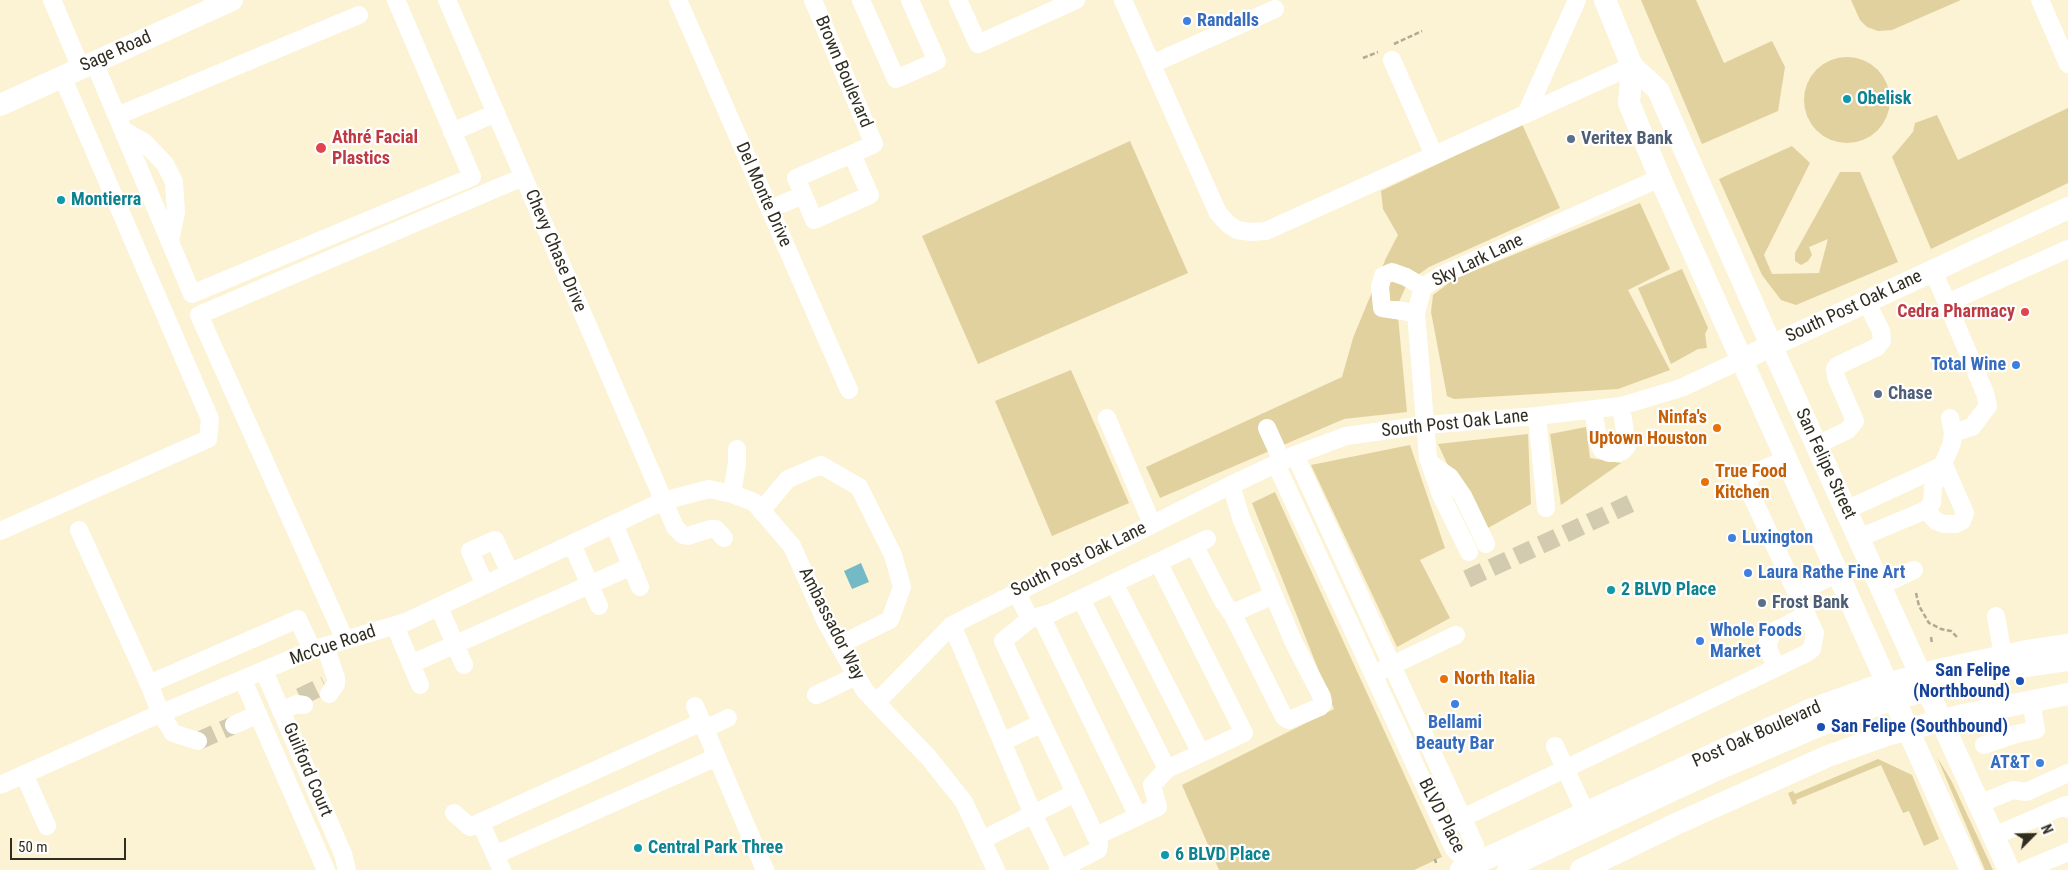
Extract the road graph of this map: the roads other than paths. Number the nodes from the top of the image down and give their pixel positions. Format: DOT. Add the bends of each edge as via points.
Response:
graph roads {
  1 [pos="52,0"];
  2 [pos="232,0"];
  3 [pos="396,0"];
  4 [pos="447,0"];
  5 [pos="678,0"];
  6 [pos="813,0"];
  7 [pos="861,0"];
  8 [pos="910,0"];
  9 [pos="958,0"];
  10 [pos="1076,0"];
  11 [pos="1123,0"];
  12 [pos="1577,0"];
  13 [pos="1605,0"];
  14 [pos="2040,0"];
  15 [pos="1275,9"];
  16 [pos="358,14"];
  17 [pos="1392,60"];
  18 [pos="1152,64"];
  19 [pos="2068,64"];
  20 [pos="1632,66"];
  21 [pos="79,69"];
  22 [pos="0,105"];
  23 [pos="496,113"];
  24 [pos="1526,114"];
  25 [pos="120,123"];
  26 [pos="452,132"];
  27 [pos="852,154"];
  28 [pos="1434,155"];
  29 [pos="523,177"];
  30 [pos="1660,178"];
  31 [pos="803,195"];
  32 [pos="770,209"];
  33 [pos="2067,211"];
  34 [pos="170,241"];
  35 [pos="2068,249"];
  36 [pos="1933,270"];
  37 [pos="1423,287"];
  38 [pos="1866,301"];
  39 [pos="1947,303"];
  40 [pos="1416,313"];
  41 [pos="1771,345"];
  42 [pos="1741,360"];
  43 [pos="849,390"];
  44 [pos="1621,406"];
  45 [pos="1594,410"];
  46 [pos="1537,416"];
  47 [pos="1106,418"];
  48 [pos="1425,425"];
  49 [pos="1267,428"];
  50 [pos="1817,446"];
  51 [pos="737,449"];
  52 [pos="1786,459"];
  53 [pos="1285,460"];
  54 [pos="1430,463"];
  55 [pos="1944,465"];
  56 [pos="1231,485"];
  57 [pos="732,494"];
  58 [pos="663,501"];
  59 [pos="1546,508"];
  60 [pos="1846,510"];
  61 [pos="1926,510"];
  62 [pos="761,511"];
  63 [pos="614,524"];
  64 [pos="1152,524"];
  65 [pos="79,530"];
  66 [pos="0,531"];
  67 [pos="724,538"];
  68 [pos="1859,538"];
  69 [pos="572,544"];
  70 [pos="1486,544"];
  71 [pos="1469,552"];
  72 [pos="1158,562"];
  73 [pos="632,566"];
  74 [pos="1914,570"];
  75 [pos="510,573"];
  76 [pos="1838,573"];
  77 [pos="1114,583"];
  78 [pos="484,585"];
  79 [pos="590,585"];
  80 [pos="1880,586"];
  81 [pos="640,587"];
  82 [pos="1016,591"];
  83 [pos="1796,593"];
  84 [pos="1274,595"];
  85 [pos="1081,599"];
  86 [pos="599,606"];
  87 [pos="439,607"];
  88 [pos="1806,615"];
  89 [pos="1996,616"];
  90 [pos="1234,617"];
  91 [pos="1036,618"];
  92 [pos="952,625"];
  93 [pos="395,626"];
  94 [pos="1456,635"];
  95 [pos="344,640"];
  96 [pos="2068,644"];
  97 [pos="455,645"];
  98 [pos="839,645"];
  99 [pos="319,648"];
  100 [pos="2003,656"];
  101 [pos="2068,662"];
  102 [pos="411,664"];
  103 [pos="464,665"];
  104 [pos="1392,666"];
  105 [pos="1776,668"];
  106 [pos="264,671"];
  107 [pos="2068,673"];
  108 [pos="1374,675"];
  109 [pos="856,676"];
  110 [pos="243,680"];
  111 [pos="149,684"];
  112 [pos="420,685"];
  113 [pos="329,689"];
  114 [pos="816,694"];
  115 [pos="2068,694"];
  116 [pos="1931,697"];
  117 [pos="2031,701"];
  118 [pos="301,702"];
  119 [pos="876,703"];
  120 [pos="695,706"];
  121 [pos="1898,707"];
  122 [pos="282,711"];
  123 [pos="161,714"];
  124 [pos="258,714"];
  125 [pos="728,718"];
  126 [pos="1042,723"];
  127 [pos="234,725"];
  128 [pos="703,726"];
  129 [pos="291,733"];
  130 [pos="198,741"];
  131 [pos="270,742"];
  132 [pos="1002,742"];
  133 [pos="1555,746"];
  134 [pos="1984,746"];
  135 [pos="1201,753"];
  136 [pos="717,757"];
  137 [pos="1167,769"];
  138 [pos="1565,769"];
  139 [pos="2068,773"];
  140 [pos="24,774"];
  141 [pos="0,785"];
  142 [pos="1075,793"];
  143 [pos="1980,804"];
  144 [pos="2068,809"];
  145 [pos="454,813"];
  146 [pos="1033,814"];
  147 [pos="1586,814"];
  148 [pos="1138,816"];
  149 [pos="1463,818"];
  150 [pos="480,822"];
  151 [pos="47,826"];
  152 [pos="1444,826"];
  153 [pos="1096,836"];
  154 [pos="1994,836"];
  155 [pos="982,840"];
  156 [pos="2068,852"];
  157 [pos="499,862"];
  158 [pos="1059,869"];
  159 [pos="1468,869"];
  160 [pos="326,870"];
  161 [pos="347,870"];
  162 [pos="765,870"];
  163 [pos="996,870"];
  164 [pos="1506,870"];
  165 [pos="1533,870"];
  166 [pos="1581,870"];
  167 [pos="1971,870"];
  168 [pos="2009,870"];
  169 [pos="2025,870"];
  1 -- 21 [label="street"];
  2 -- 21 [label="main road, Sage Road"];
  3 -- 26 [label="street"];
  4 -- 23 [label="street, Chevy Chase Drive"];
  5 -- 32 [label="street, Del Monte Drive"];
  6 -- 27 [label="street, Brown Boulevard" via="874,144"];
  7 -- 8 [label="street" via="896,79 937,61"];
  9 -- 10 [label="street" via="978,44"];
  11 -- 18 [label="street"];
  12 -- 24 [label="street"];
  13 -- 20 [label="main road, San Felipe Street"];
  14 -- 19 [label="street"];
  15 -- 18 [label="street"];
  16 -- 25 [label="street"];
  17 -- 28 [label="street"];
  18 -- 28 [label="street" via="1172,93 1218,213 1237,230 1266,231"];
  20 -- 24 [label="street"];
  20 -- 30 [label="main road, San Felipe Street" via="1629,103"];
  20 -- 41 [label="main road, San Felipe Street" via="1658,90"];
  21 -- 22 [label="main road, Sage Road"];
  21 -- 25 [label="street"];
  21 -- 66 [label="street" via="210,419 208,439"];
  23 -- 26 [label="street"];
  23 -- 29 [label="street, Chevy Chase Drive"];
  24 -- 28 [label="street"];
  25 -- 34 [label="street"];
  25 -- 34 [label="street" via="165,164 174,182 176,212"];
  26 -- 34 [label="street" via="472,177 192,294"];
  27 -- 31 [label="street" via="796,178"];
  27 -- 31 [label="street" via="870,195 814,220"];
  29 -- 58 [label="street, Chevy Chase Drive"];
  29 -- 95 [label="street" via="199,315"];
  30 -- 37 [label="street, Sky Lark Lane" via="1444,274"];
  30 -- 42 [label="main road, San Felipe Street"];
  31 -- 32 [label="street"];
  32 -- 43 [label="street, Del Monte Drive"];
  33 -- 36 [label="main road, South Post Oak Lane"];
  35 -- 39 [label="street"];
  36 -- 38 [label="main road, South Post Oak Lane"];
  36 -- 39 [label="street"];
  37 -- 40 [label="street, Sky Lark Lane"];
  37 -- 40 [label="street" via="1392,272 1382,276 1375,298 1382,308"];
  38 -- 41 [label="main road, South Post Oak Lane"];
  38 -- 50 [label="street" via="1881,330 1882,340 1877,347 1835,369 1856,421 1848,430"];
  39 -- 55 [label="street" via="1988,406 1972,427 1952,425 1952,443"];
  40 -- 48 [label="street, Sky Lark Lane"];
  41 -- 42 [label="main road, South Post Oak Lane"];
  41 -- 50 [label="main road, San Felipe Street"];
  42 -- 44 [label="street, South Post Oak Lane" via="1681,388"];
  42 -- 52 [label="main road, San Felipe Street"];
  44 -- 45 [label="street, South Post Oak Lane"];
  44 -- 45 [label="street" via="1628,446 1618,453 1602,450"];
  45 -- 46 [label="street, South Post Oak Lane"];
  46 -- 48 [label="street, South Post Oak Lane"];
  46 -- 59 [label="street"];
  47 -- 64 [label="street"];
  48 -- 53 [label="street, South Post Oak Lane" via="1346,436"];
  48 -- 54 [label="street, Sky Lark Lane"];
  49 -- 53 [label="street"];
  50 -- 60 [label="main road, San Felipe Street"];
  51 -- 57 [label="street"];
  52 -- 76 [label="main road, San Felipe Street"];
  52 -- 83 [label="street" via="1753,474 1749,480 1750,492"];
  53 -- 56 [label="street, South Post Oak Lane"];
  53 -- 104 [label="street, BLVD Place"];
  53 -- 108 [label="street, BLVD Place"];
  54 -- 70 [label="street" via="1450,477"];
  54 -- 71 [label="street, Sky Lark Lane" via="1441,496"];
  55 -- 60 [label="street"];
  55 -- 61 [label="street" via="1934,487 1932,503"];
  55 -- 61 [label="street" via="1964,512 1962,521 1944,524 1936,521"];
  56 -- 64 [label="street, South Post Oak Lane"];
  56 -- 84 [label="street" via="1241,518"];
  57 -- 58 [label="street, Ambassador Way" via="710,489"];
  57 -- 62 [label="street, Ambassador Way" via="754,502"];
  58 -- 63 [label="street, McCue Road"];
  58 -- 67 [label="street, Chevy Chase Drive" via="675,527 683,535 716,529"];
  60 -- 68 [label="main road, San Felipe Street"];
  61 -- 68 [label="street"];
  62 -- 98 [label="street, Ambassador Way" via="792,546"];
  62 -- 98 [label="street" via="788,479 821,465 859,487 894,555 902,587 890,620"];
  63 -- 69 [label="street, McCue Road"];
  63 -- 73 [label="street"];
  64 -- 82 [label="street, South Post Oak Lane"];
  65 -- 111 [label="street"];
  68 -- 80 [label="main road, San Felipe Street"];
  69 -- 75 [label="street, McCue Road"];
  69 -- 79 [label="street"];
  72 -- 77 [label="street"];
  72 -- 90 [label="street" via="1201,542 1223,601"];
  72 -- 135 [label="street" via="1244,733"];
  73 -- 79 [label="street"];
  73 -- 81 [label="street"];
  74 -- 80 [label="street"];
  75 -- 78 [label="street, McCue Road"];
  75 -- 78 [label="street" via="495,540 470,551"];
  76 -- 83 [label="street"];
  76 -- 121 [label="main road, San Felipe Street"];
  77 -- 85 [label="street"];
  77 -- 135 [label="street"];
  78 -- 87 [label="street, McCue Road"];
  79 -- 86 [label="street"];
  79 -- 97 [label="street"];
  80 -- 116 [label="main road, San Felipe Street"];
  82 -- 91 [label="street"];
  82 -- 92 [label="street, South Post Oak Lane"];
  83 -- 88 [label="street"];
  84 -- 90 [label="street" via="1234,612"];
  84 -- 90 [label="street" via="1294,643 1322,696 1320,707 1289,720 1284,717"];
  85 -- 91 [label="street"];
  85 -- 137 [label="street"];
  87 -- 93 [label="street, McCue Road"];
  87 -- 97 [label="street"];
  88 -- 105 [label="street" via="1773,632 1768,644"];
  88 -- 105 [label="street" via="1815,633 1812,649"];
  89 -- 100 [label="street"];
  91 -- 126 [label="street" via="1003,641"];
  91 -- 148 [label="street"];
  92 -- 119 [label="street, South Post Oak Lane"];
  92 -- 132 [label="street"];
  93 -- 95 [label="street, McCue Road"];
  93 -- 102 [label="street"];
  94 -- 104 [label="street"];
  95 -- 99 [label="street, McCue Road"];
  96 -- 100 [label="main road, Post Oak Boulevard"];
  97 -- 102 [label="street"];
  97 -- 103 [label="street"];
  98 -- 109 [label="street, Ambassador Way"];
  99 -- 106 [label="street, McCue Road"];
  99 -- 111 [label="street" via="298,619"];
  99 -- 113 [label="street" via="336,678 336,684"];
  100 -- 116 [label="main road, Post Oak Boulevard"];
  101 -- 116 [label="street" via="2019,669"];
  102 -- 112 [label="street"];
  104 -- 108 [label="street"];
  104 -- 149 [label="street, BLVD Place"];
  105 -- 138 [label="street"];
  106 -- 110 [label="street, McCue Road"];
  106 -- 122 [label="street, Guilford Court"];
  107 -- 116 [label="street"];
  108 -- 152 [label="street, BLVD Place"];
  109 -- 114 [label="street"];
  109 -- 119 [label="street, Ambassador Way"];
  110 -- 123 [label="street, McCue Road"];
  110 -- 124 [label="street, Guilford Court"];
  111 -- 123 [label="street"];
  115 -- 117 [label="main road, Post Oak Boulevard"];
  116 -- 117 [label="main road, Post Oak Boulevard"];
  116 -- 121 [label="main road, Post Oak Boulevard"];
  116 -- 121 [label="main road, Post Oak Boulevard"];
  116 -- 143 [label="main road, San Felipe Street"];
  117 -- 134 [label="street" via="2036,730"];
  118 -- 122 [label="street"];
  119 -- 155 [label="street, Ambassador Way" via="929,758 964,802"];
  120 -- 128 [label="street"];
  121 -- 147 [label="main road, Post Oak Boulevard" via="1812,709"];
  121 -- 164 [label="street" via="1803,734"];
  121 -- 165 [label="street" via="1748,768"];
  121 -- 166 [label="main road, Post Oak Boulevard" via="1828,756"];
  121 -- 167 [label="main road, San Felipe Street"];
  122 -- 129 [label="street, Guilford Court"];
  123 -- 130 [label="street" via="173,734"];
  123 -- 140 [label="street, McCue Road"];
  124 -- 127 [label="street"];
  124 -- 131 [label="street, Guilford Court"];
  125 -- 128 [label="street"];
  126 -- 132 [label="street"];
  126 -- 142 [label="street"];
  128 -- 136 [label="street"];
  128 -- 150 [label="street"];
  129 -- 131 [label="street"];
  129 -- 161 [label="street, Guilford Court"];
  131 -- 160 [label="street, Guilford Court"];
  132 -- 146 [label="street"];
  133 -- 138 [label="street"];
  135 -- 137 [label="street"];
  136 -- 157 [label="street"];
  136 -- 162 [label="street"];
  137 -- 148 [label="street" via="1152,785 1158,807"];
  138 -- 147 [label="street"];
  138 -- 149 [label="street"];
  139 -- 143 [label="street" via="2026,792 2013,790"];
  140 -- 141 [label="street, McCue Road"];
  140 -- 151 [label="street"];
  142 -- 146 [label="street"];
  142 -- 153 [label="street"];
  143 -- 154 [label="main road, San Felipe Street"];
  144 -- 154 [label="street" via="2066,805"];
  145 -- 150 [label="street" via="470,827"];
  146 -- 155 [label="street"];
  146 -- 158 [label="street"];
  147 -- 159 [label="main road, Post Oak Boulevard"];
  148 -- 153 [label="street"];
  149 -- 152 [label="street"];
  149 -- 159 [label="street, BLVD Place" via="1475,846"];
  150 -- 157 [label="street"];
  152 -- 159 [label="street, BLVD Place" via="1456,853"];
  153 -- 158 [label="street" via="1098,850"];
  154 -- 168 [label="main road, San Felipe Street"];
  155 -- 163 [label="street, Ambassador Way"];
  156 -- 169 [label="street"];
}
